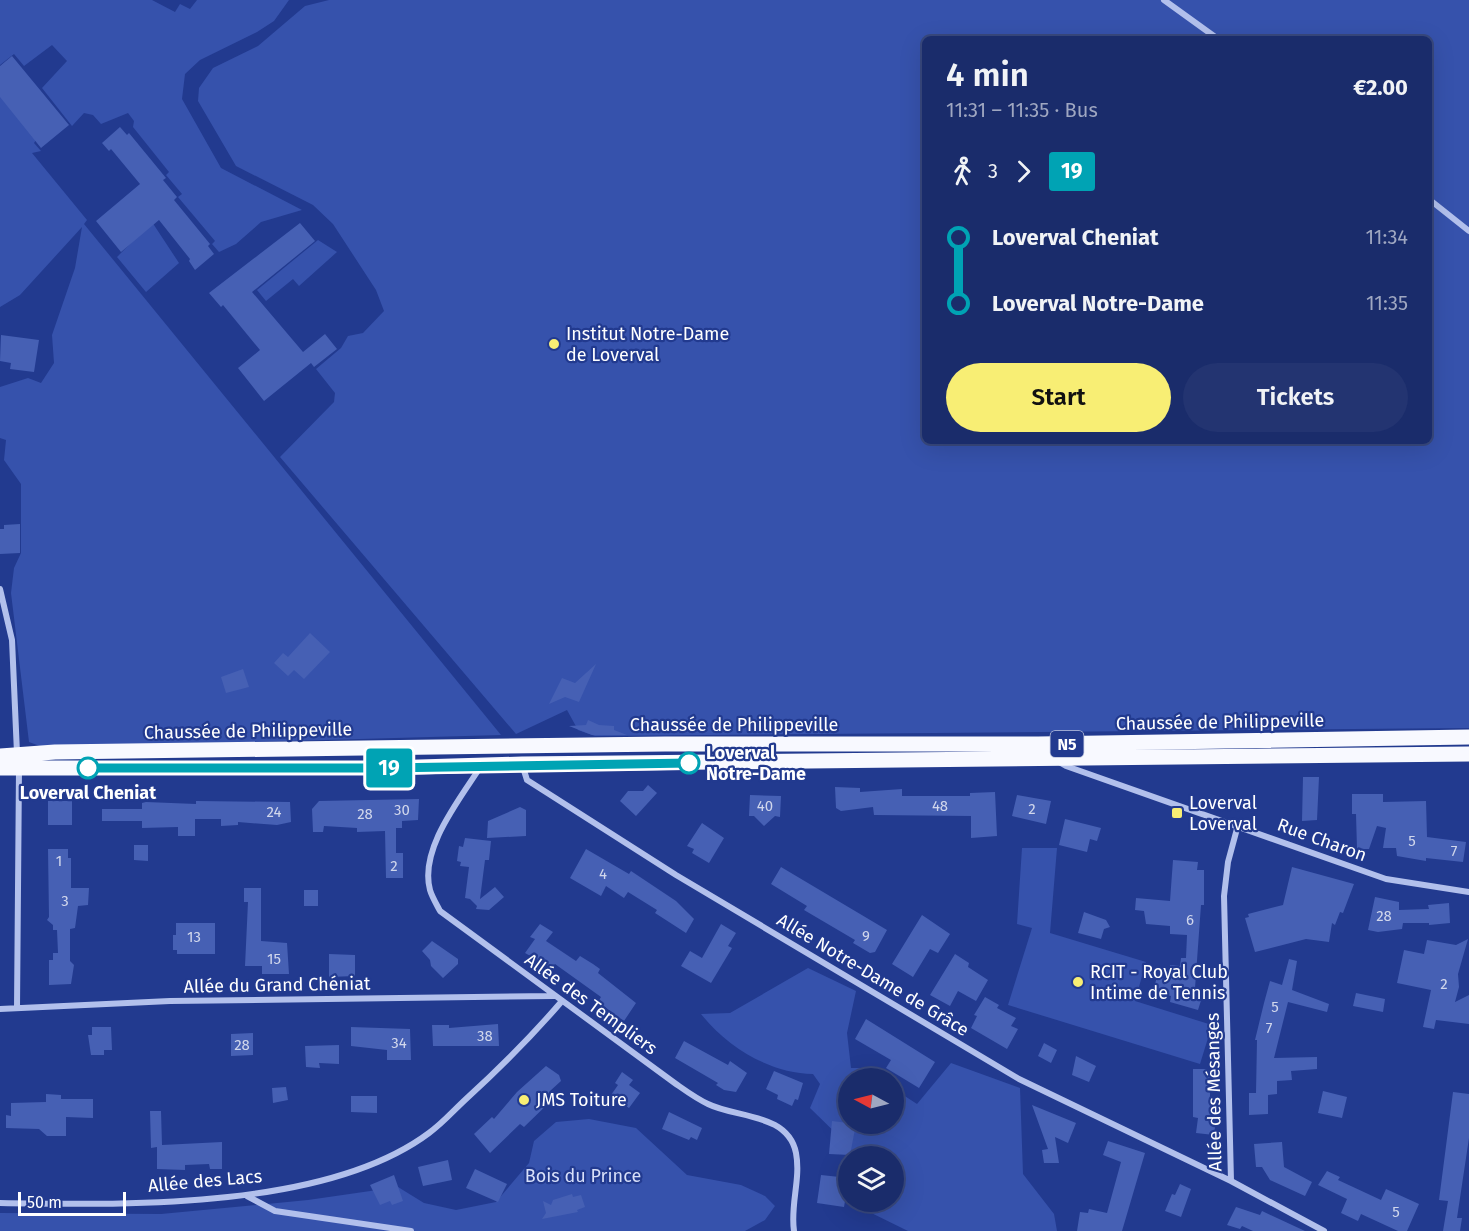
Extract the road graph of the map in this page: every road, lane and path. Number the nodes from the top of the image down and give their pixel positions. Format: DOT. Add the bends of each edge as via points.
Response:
graph roads {
  1 [pos="1164,0"];
  2 [pos="1214,36"];
  3 [pos="1432,202"];
  4 [pos="1469,231"];
  5 [pos="0,589"];
  6 [pos="1469,737"];
  7 [pos="1038,744"];
  8 [pos="523,747"];
  9 [pos="481,748"];
  10 [pos="1469,754"];
  11 [pos="0,756"];
  12 [pos="1055,758"];
  13 [pos="18,761"];
  14 [pos="522,764"];
  15 [pos="481,766"];
  16 [pos="0,768"];
  17 [pos="1238,825"];
  18 [pos="1469,892"];
  19 [pos="555,996"];
  20 [pos="562,1001"];
  21 [pos="17,1008"];
  22 [pos="0,1009"];
  23 [pos="1231,1181"];
  24 [pos="247,1196"];
  25 [pos="0,1203"];
  26 [pos="411,1231"];
  27 [pos="794,1231"];
  28 [pos="1324,1231"];
  1 -- 2 [label="street"];
  3 -- 4 [label="street"];
  5 -- 13 [label="street" via="12,640"];
  6 -- 7 [label="main road, Chaussée de Philippeville / N5"];
  7 -- 8 [label="main road, Chaussée de Philippeville / N5"];
  7 -- 12 [label="street, Rue Charon"];
  8 -- 9 [label="main road, Chaussée de Philippeville / N5"];
  8 -- 14 [label="main road"];
  9 -- 13 [label="main road, Chaussée de Philippeville / N5" via="55,752"];
  9 -- 15 [label="main road"];
  10 -- 12 [label="main road, Chaussée de Philippeville / N5"];
  11 -- 13 [label="main road, Chaussée de Philippeville / N5"];
  12 -- 14 [label="main road, Chaussée de Philippeville / N5"];
  12 -- 17 [label="street, Rue Charon" via="1066,766"];
  13 -- 15 [label="main road, Chaussée de Philippeville / N5"];
  13 -- 16 [label="main road, Chaussée de Philippeville / N5"];
  13 -- 21 [label="street"];
  14 -- 15 [label="main road, N5"];
  14 -- 23 [label="street, Allée Notre-Dame de Grâce" via="527,780 568,807 1019,1079"];
  15 -- 19 [label="street, Allée des Templiers" via="434,843 428,864 430,890 440,911"];
  17 -- 18 [label="street, Rue Charon" via="1386,879"];
  17 -- 23 [label="street, Allée des Mésanges" via="1224,896"];
  19 -- 20 [label="street, Allée des Templiers"];
  19 -- 21 [label="street, Allée du Grand Chéniat" via="170,1001"];
  20 -- 24 [label="street, Allée des Lacs" via="521,1047 429,1133 383,1159 326,1180"];
  20 -- 27 [label="street, Allée des Templiers" via="708,1105 761,1119 791,1138 797,1171 792,1207"];
  21 -- 22 [label="street, Allée du Grand Chéniat"];
  23 -- 28 [label="street, Allée Notre-Dame de Grâce"];
  24 -- 25 [label="street, Allée des Lacs" via="120,1203"];
  24 -- 26 [label="street" via="275,1211"];
}
